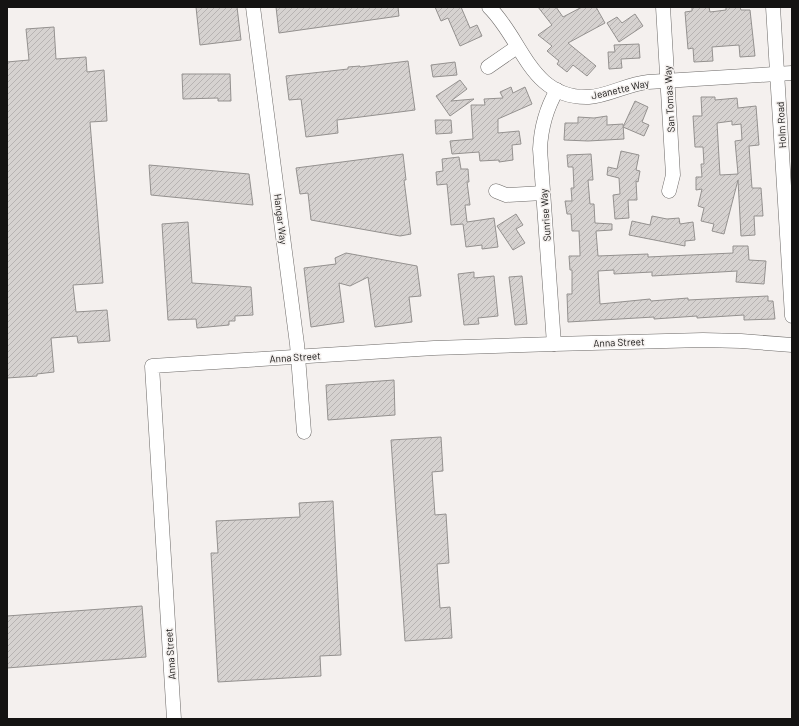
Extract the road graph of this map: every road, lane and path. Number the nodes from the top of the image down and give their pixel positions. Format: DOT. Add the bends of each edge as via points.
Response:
graph roads {
  1 [pos="253,7"];
  2 [pos="489,7"];
  3 [pos="664,7"];
  4 [pos="773,7"];
  5 [pos="517,48"];
  6 [pos="488,67"];
  7 [pos="792,73"];
  8 [pos="777,74"];
  9 [pos="669,80"];
  10 [pos="557,90"];
  11 [pos="496,191"];
  12 [pos="669,191"];
  13 [pos="543,193"];
  14 [pos="792,316"];
  15 [pos="554,344"];
  16 [pos="792,345"];
  17 [pos="298,356"];
  18 [pos="304,432"];
  19 [pos="174,719"];
  1 -- 17 [label="street, Hangar Way"];
  2 -- 5 [label="street, Jeanette Way" via="499,18"];
  3 -- 9 [label="street, San Tomas Way"];
  4 -- 8 [label="street, Holm Road"];
  5 -- 6 [label="street"];
  5 -- 10 [label="street, Jeanette Way" via="538,77"];
  7 -- 8 [label="street, Jeanette Way"];
  8 -- 9 [label="street, Jeanette Way"];
  8 -- 14 [label="street, Holm Road"];
  9 -- 10 [label="street, Jeanette Way" via="639,83 589,97"];
  9 -- 12 [label="street, San Tomas Way" via="674,175"];
  10 -- 13 [label="street, Sunrise Way" via="546,112 542,129 540,149"];
  11 -- 13 [label="street" via="506,195"];
  13 -- 15 [label="street, Sunrise Way"];
  15 -- 16 [label="street, Anna Street" via="703,340"];
  15 -- 17 [label="street, Anna Street"];
  17 -- 18 [label="street, Hangar Way"];
  17 -- 19 [label="street, Anna Street" via="152,366"];
}
